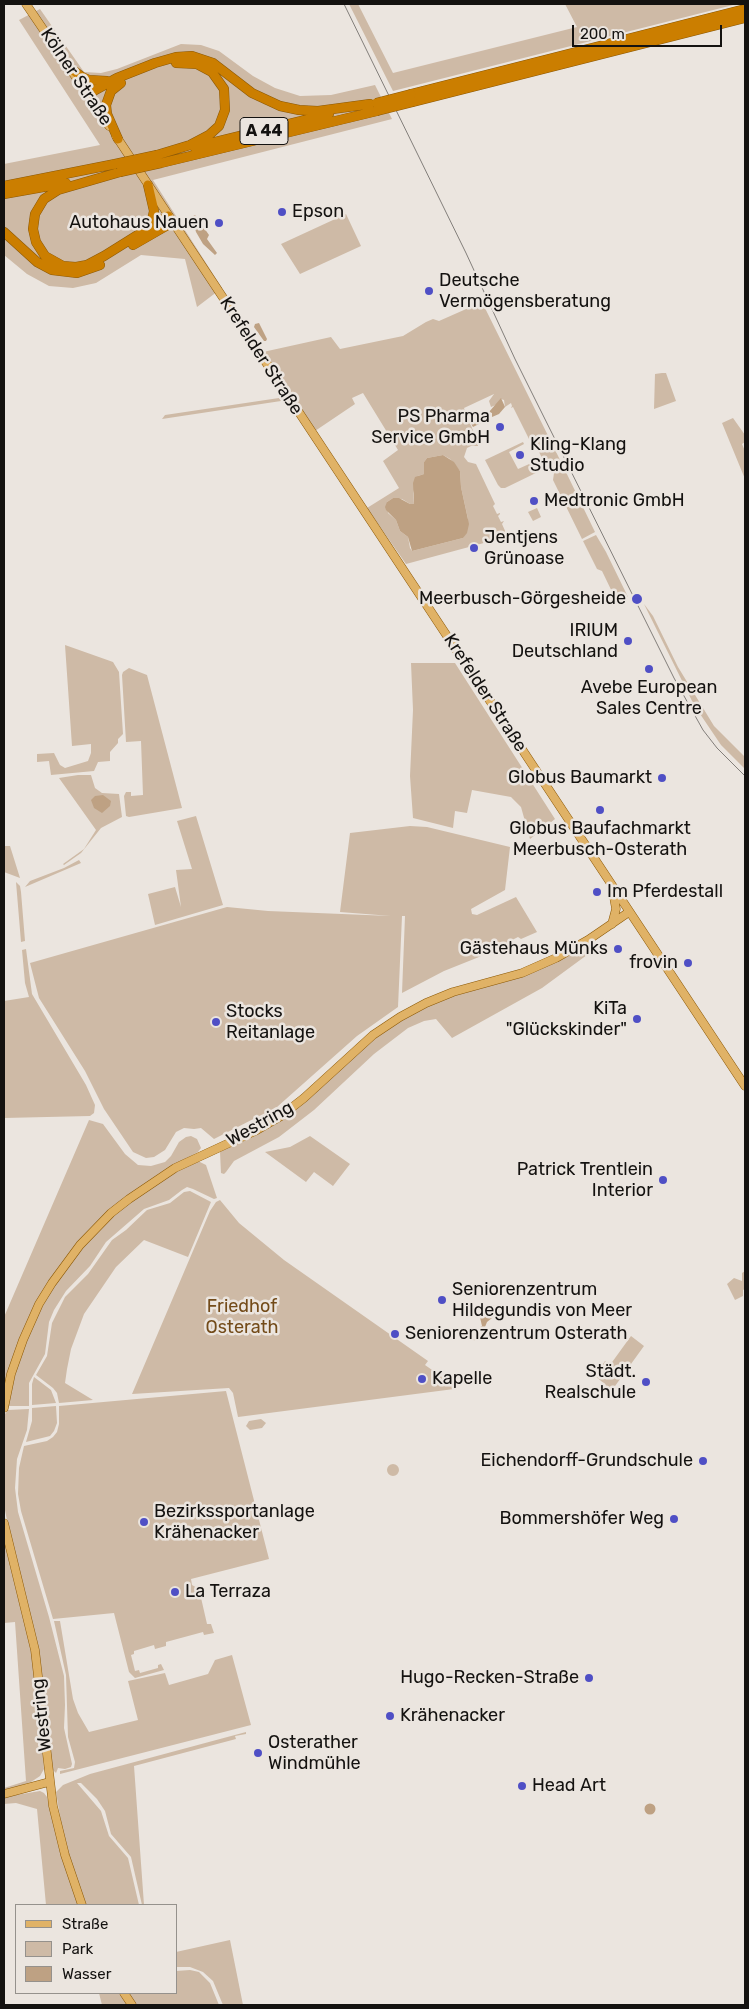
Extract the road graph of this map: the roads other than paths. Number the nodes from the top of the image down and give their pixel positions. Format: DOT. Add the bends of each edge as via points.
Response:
graph roads {
  1 [pos="26,4"];
  2 [pos="745,9"];
  3 [pos="745,18"];
  4 [pos="70,67"];
  5 [pos="119,80"];
  6 [pos="89,96"];
  7 [pos="412,98"];
  8 [pos="374,106"];
  9 [pos="118,139"];
  10 [pos="125,150"];
  11 [pos="159,159"];
  12 [pos="118,168"];
  13 [pos="148,185"];
  14 [pos="4,186"];
  15 [pos="4,194"];
  16 [pos="171,219"];
  17 [pos="144,231"];
  18 [pos="4,232"];
  19 [pos="610,884"];
  20 [pos="629,912"];
  21 [pos="612,924"];
  22 [pos="745,1086"];
  23 [pos="4,1408"];
  24 [pos="4,1523"];
  25 [pos="49,1782"];
  26 [pos="4,1794"];
  27 [pos="82,1904"];
  28 [pos="125,1994"];
  29 [pos="132,2005"];
  1 -- 4 [label="main road, Kölner Straße"];
  2 -- 7 [label="highway, A 44"];
  3 -- 7 [label="highway, A 44"];
  4 -- 5 [label="highway" via="89,80"];
  4 -- 6 [label="main road, Kölner Straße"];
  5 -- 6 [label="highway"];
  5 -- 8 [label="highway" via="170,59 192,56 213,63 252,93 280,106 318,111"];
  5 -- 9 [label="highway" via="110,91 106,105"];
  5 -- 11 [label="highway" via="186,62 206,68 221,83 226,107 216,129 195,143"];
  6 -- 9 [label="main road, Kölner Straße"];
  7 -- 8 [label="highway, A 44, bridge"];
  8 -- 11 [label="highway, A 44"];
  9 -- 10 [label="main road, Kölner Straße"];
  10 -- 13 [label="main road, Krefelder Straße"];
  11 -- 12 [label="highway, A 44, bridge"];
  12 -- 14 [label="highway, A 44"];
  12 -- 15 [label="highway, A 44"];
  12 -- 17 [label="highway" via="48,196 34,216 36,242 52,261 63,266 79,266 98,260"];
  13 -- 16 [label="main road, Krefelder Straße"];
  13 -- 17 [label="highway" via="154,213"];
  16 -- 17 [label="highway"];
  16 -- 18 [label="highway" via="97,267 75,273 58,272 42,266"];
  16 -- 19 [label="main road, Krefelder Straße"];
  19 -- 20 [label="main road, Krefelder Straße"];
  19 -- 21 [label="main road" via="616,906"];
  20 -- 21 [label="main road, Westring"];
  20 -- 22 [label="main road, Krefelder Straße"];
  21 -- 23 [label="main road, Westring" via="548,962 522,973 454,992 400,1017 373,1035 281,1116 175,1168 128,1199 85,1239 39,1304 22,1340"];
  24 -- 25 [label="main road, Westring" via="35,1650"];
  25 -- 26 [label="main road"];
  25 -- 27 [label="main road, Westring" via="63,1848"];
  28 -- 29 [label="main road"];
}
